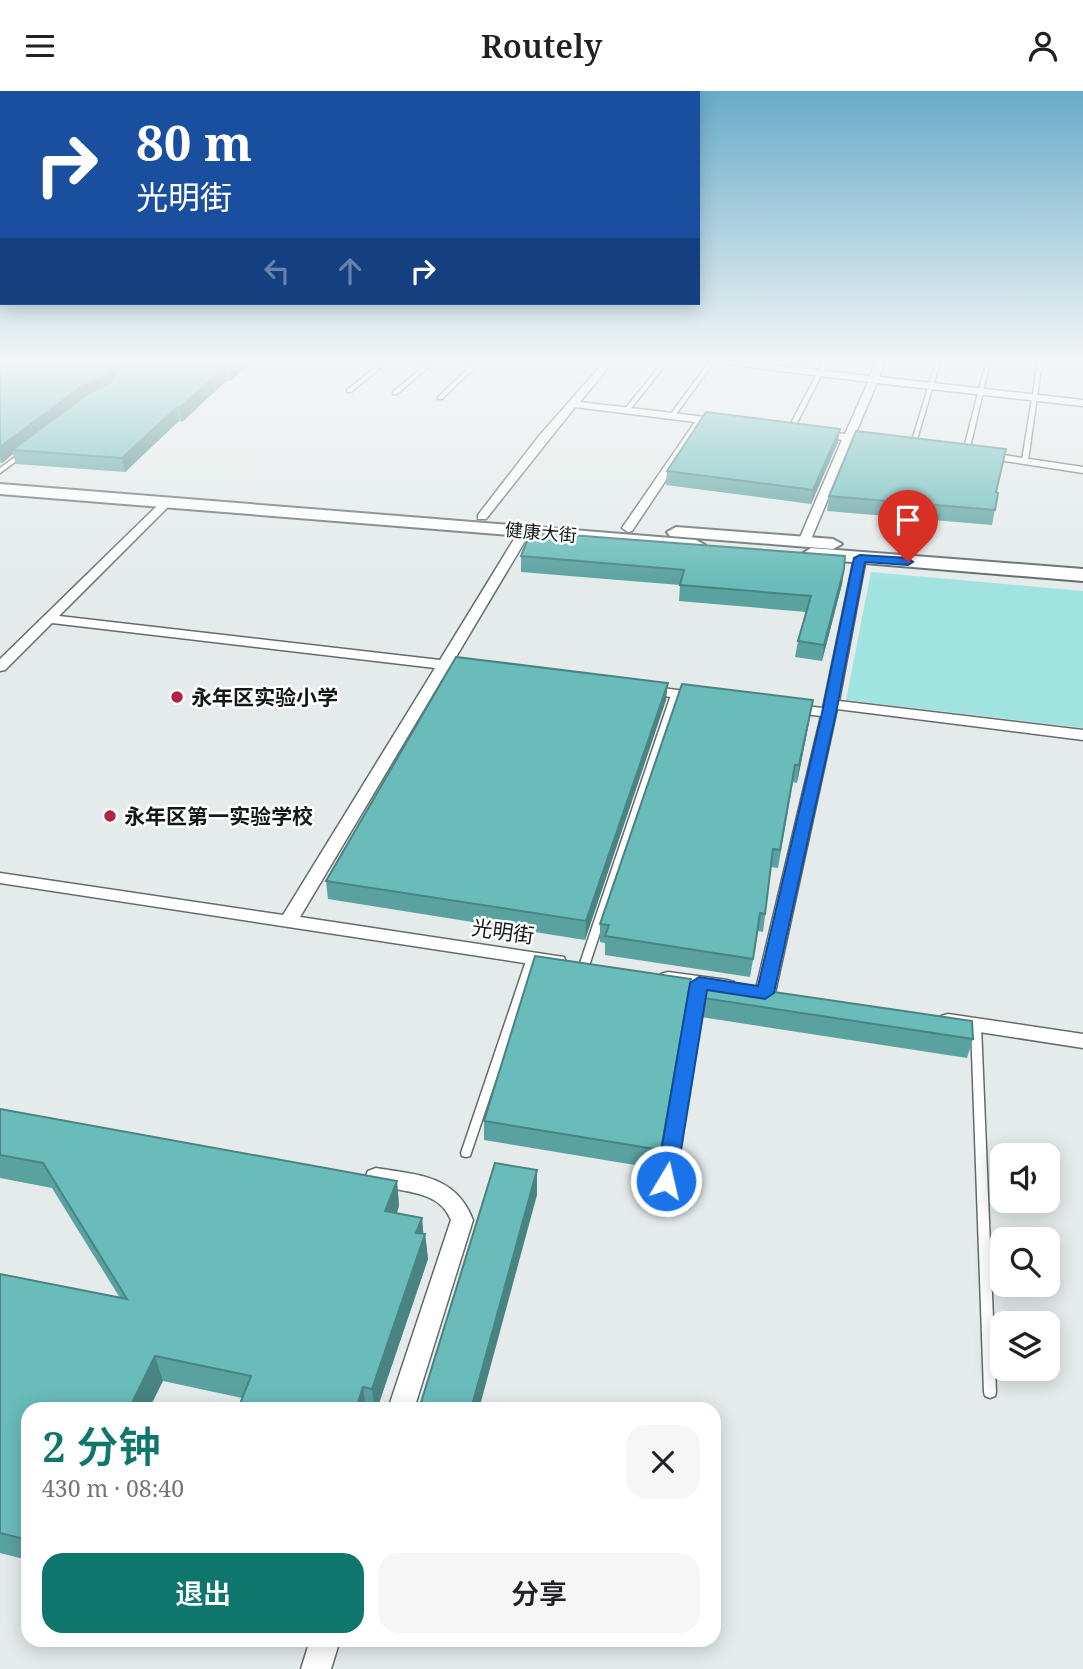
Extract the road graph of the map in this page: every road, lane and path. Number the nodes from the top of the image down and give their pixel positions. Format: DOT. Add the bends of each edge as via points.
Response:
graph roads {
  1 [pos="548,436"];
  2 [pos="691,436"];
  3 [pos="829,436"];
  4 [pos="915,436"];
  5 [pos="970,436"];
  6 [pos="1029,436"];
  7 [pos="849,438"];
  8 [pos="887,443"];
  9 [pos="899,444"];
  10 [pos="33,446"];
  11 [pos="912,446"];
  12 [pos="925,447"];
  13 [pos="952,451"];
  14 [pos="966,452"];
  15 [pos="1025,460"];
  16 [pos="1083,470"];
  17 [pos="0,471"];
  18 [pos="0,478"];
  19 [pos="0,489"];
  20 [pos="167,502"];
  21 [pos="482,517"];
  22 [pos="628,529"];
  23 [pos="525,531"];
  24 [pos="804,542"];
  25 [pos="860,558"];
  26 [pos="1083,563"];
  27 [pos="1083,575"];
  28 [pos="48,619"];
  29 [pos="445,665"];
  30 [pos="0,667"];
  31 [pos="486,670"];
  32 [pos="634,689"];
  33 [pos="675,694"];
  34 [pos="713,699"];
  35 [pos="778,707"];
  36 [pos="830,708"];
  37 [pos="1083,735"];
  38 [pos="0,878"];
  39 [pos="288,922"];
  40 [pos="532,958"];
  41 [pos="591,967"];
  42 [pos="648,976"];
  43 [pos="699,983"];
  44 [pos="923,1017"];
  45 [pos="976,1025"];
  46 [pos="1083,1041"];
  47 [pos="467,1153"];
  48 [pos="350,1173"];
  49 [pos="666,1181"];
  50 [pos="990,1392"];
  51 [pos="403,1402"];
  52 [pos="323,1647"];
  53 [pos="316,1669"];
  1 -- 21 [label="street"];
  2 -- 22 [label="street"];
  3 -- 7 [label="street"];
  4 -- 11 [label="lane"];
  5 -- 14 [label="lane"];
  6 -- 15 [label="lane"];
  7 -- 8 [label="street"];
  7 -- 24 [label="street"];
  9 -- 11 [label="street"];
  10 -- 17 [label="lane"];
  11 -- 12 [label="street"];
  13 -- 14 [label="street"];
  14 -- 15 [label="street"];
  15 -- 16 [label="street"];
  18 -- 21 [label="main road, 健康大街"];
  19 -- 20 [label="main road, 健康大街"];
  20 -- 23 [label="main road, 健康大街"];
  20 -- 28 [label="street"];
  21 -- 22 [label="main road, 健康大街"];
  22 -- 24 [label="main road, 健康大街"];
  23 -- 25 [label="main road, 健康大街"];
  23 -- 29 [label="street"];
  24 -- 26 [label="main road, 健康大街"];
  25 -- 27 [label="main road, 健康大街"];
  25 -- 36 [label="street"];
  28 -- 29 [label="street"];
  28 -- 30 [label="street"];
  29 -- 31 [label="street"];
  29 -- 39 [label="street"];
  32 -- 33 [label="street"];
  33 -- 34 [label="street"];
  33 -- 41 [label="lane"];
  35 -- 36 [label="street"];
  36 -- 37 [label="street"];
  36 -- 43 [label="street" via="772,994"];
  38 -- 39 [label="street, 光明街"];
  39 -- 40 [label="street, 光明街"];
  40 -- 41 [label="street, 光明街"];
  40 -- 47 [label="lane"];
  42 -- 43 [label="street"];
  43 -- 49 [label="lane"];
  44 -- 45 [label="street"];
  45 -- 46 [label="street"];
  45 -- 50 [label="lane"];
  48 -- 51 [label="street" via="430,1187 460,1207 462,1220"];
  52 -- 53 [label="street"];
}
